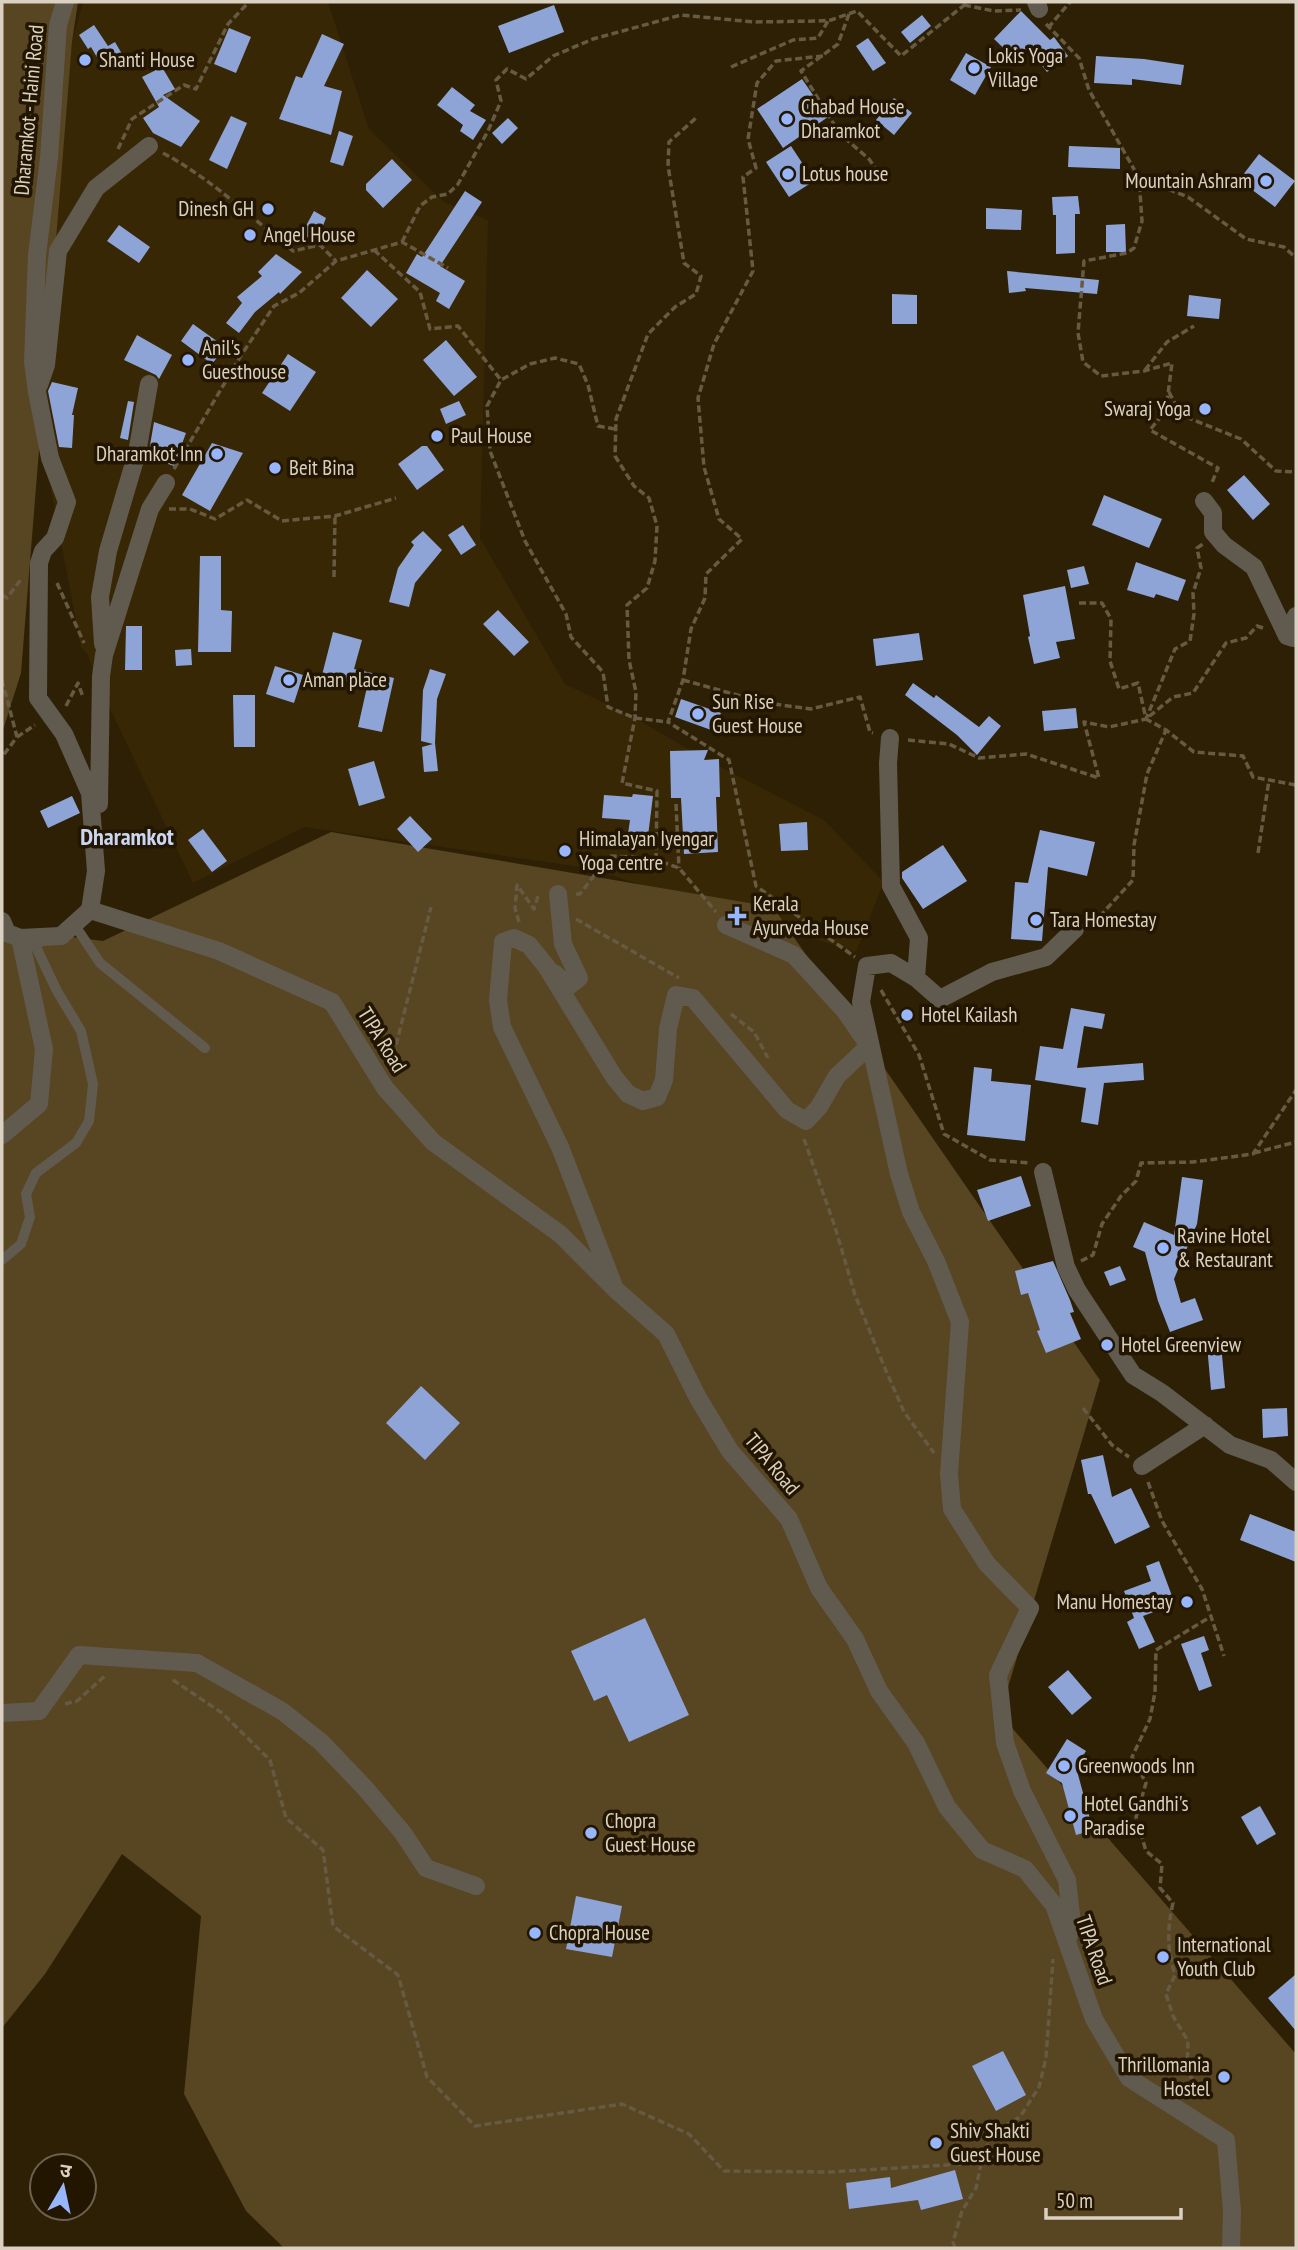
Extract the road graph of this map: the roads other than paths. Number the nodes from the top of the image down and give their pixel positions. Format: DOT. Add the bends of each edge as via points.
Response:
graph roads {
  1 [pos="65,2"];
  2 [pos="149,146"];
  3 [pos="149,384"];
  4 [pos="37,392"];
  5 [pos="166,483"];
  6 [pos="1204,501"];
  7 [pos="1296,616"];
  8 [pos="1292,638"];
  9 [pos="104,655"];
  10 [pos="890,738"];
  11 [pos="96,871"];
  12 [pos="553,898"];
  13 [pos="90,910"];
  14 [pos="2,921"];
  15 [pos="726,925"];
  16 [pos="1075,929"];
  17 [pos="62,932"];
  18 [pos="20,938"];
  19 [pos="546,966"];
  20 [pos="916,978"];
  21 [pos="869,1046"];
  22 [pos="205,1048"];
  23 [pos="2,1135"];
  24 [pos="1043,1172"];
  25 [pos="2,1260"];
  26 [pos="615,1289"];
  27 [pos="1205,1425"];
  28 [pos="1142,1466"];
  29 [pos="1296,1482"];
  30 [pos="2,1713"];
  31 [pos="476,1886"];
  32 [pos="1060,1945"];
  33 [pos="1231,2248"];
  1 -- 4 [label="street, Dharamkot - Haini Road" via="58,24 50,158 37,255 33,362"];
  2 -- 4 [label="street" via="96,188 58,251 46,365"];
  3 -- 9 [label="street" via="137,453 108,551 100,597"];
  4 -- 11 [label="street, Dharamkot - Haini Road" via="50,458 67,502 55,538 39,563 38,698 64,734 90,793"];
  5 -- 9 [label="street" via="150,509"];
  6 -- 8 [label="street" via="1213,513 1213,532 1254,567"];
  7 -- 8 [label="street"];
  9 -- 11 [label="street" via="94,681"];
  10 -- 20 [label="street" via="891,886 919,938"];
  11 -- 13 [label="street"];
  12 -- 19 [label="street" via="563,944 579,978 569,986"];
  13 -- 17 [label="street"];
  13 -- 26 [label="street, TIPA Road" via="219,951 332,1002 385,1088 433,1142 560,1234"];
  14 -- 18 [label="street" via="7,933"];
  15 -- 21 [label="street" via="794,955 845,1011"];
  16 -- 20 [label="street" via="1046,957 992,972 940,999"];
  17 -- 18 [label="street"];
  17 -- 22 [label="lane"];
  17 -- 25 [label="lane" via="35,946 82,1031 93,1084 89,1121 76,1143 36,1173 26,1194 30,1217 21,1244"];
  18 -- 23 [label="street" via="44,1049 43,1063 39,1104"];
  19 -- 21 [label="street" via="614,1077 628,1094 643,1101 657,1097 664,1080 676,995 693,998 787,1110 806,1121 838,1076"];
  19 -- 26 [label="street" via="525,943 514,938 503,942 498,1000 502,1027 560,1147"];
  20 -- 21 [label="street" via="891,963 867,966 860,1002"];
  21 -- 32 [label="street" via="911,1212 960,1322 949,1474 952,1509 988,1564 1030,1608 998,1675 1005,1743 1022,1791 1067,1880 1072,1923"];
  24 -- 27 [label="street" via="1066,1267 1077,1290 1133,1375"];
  26 -- 32 [label="street, TIPA Road" via="666,1334 730,1451 789,1519 820,1588 855,1639 879,1691 916,1743 947,1807 982,1850 1025,1869 1054,1905"];
  27 -- 28 [label="street"];
  27 -- 29 [label="street" via="1230,1445 1271,1461"];
  30 -- 31 [label="street" via="39,1711 79,1656 197,1663 282,1711 321,1742 404,1833 426,1868"];
  32 -- 33 [label="street, TIPA Road" via="1094,2019 1129,2078 1226,2140"];
}
